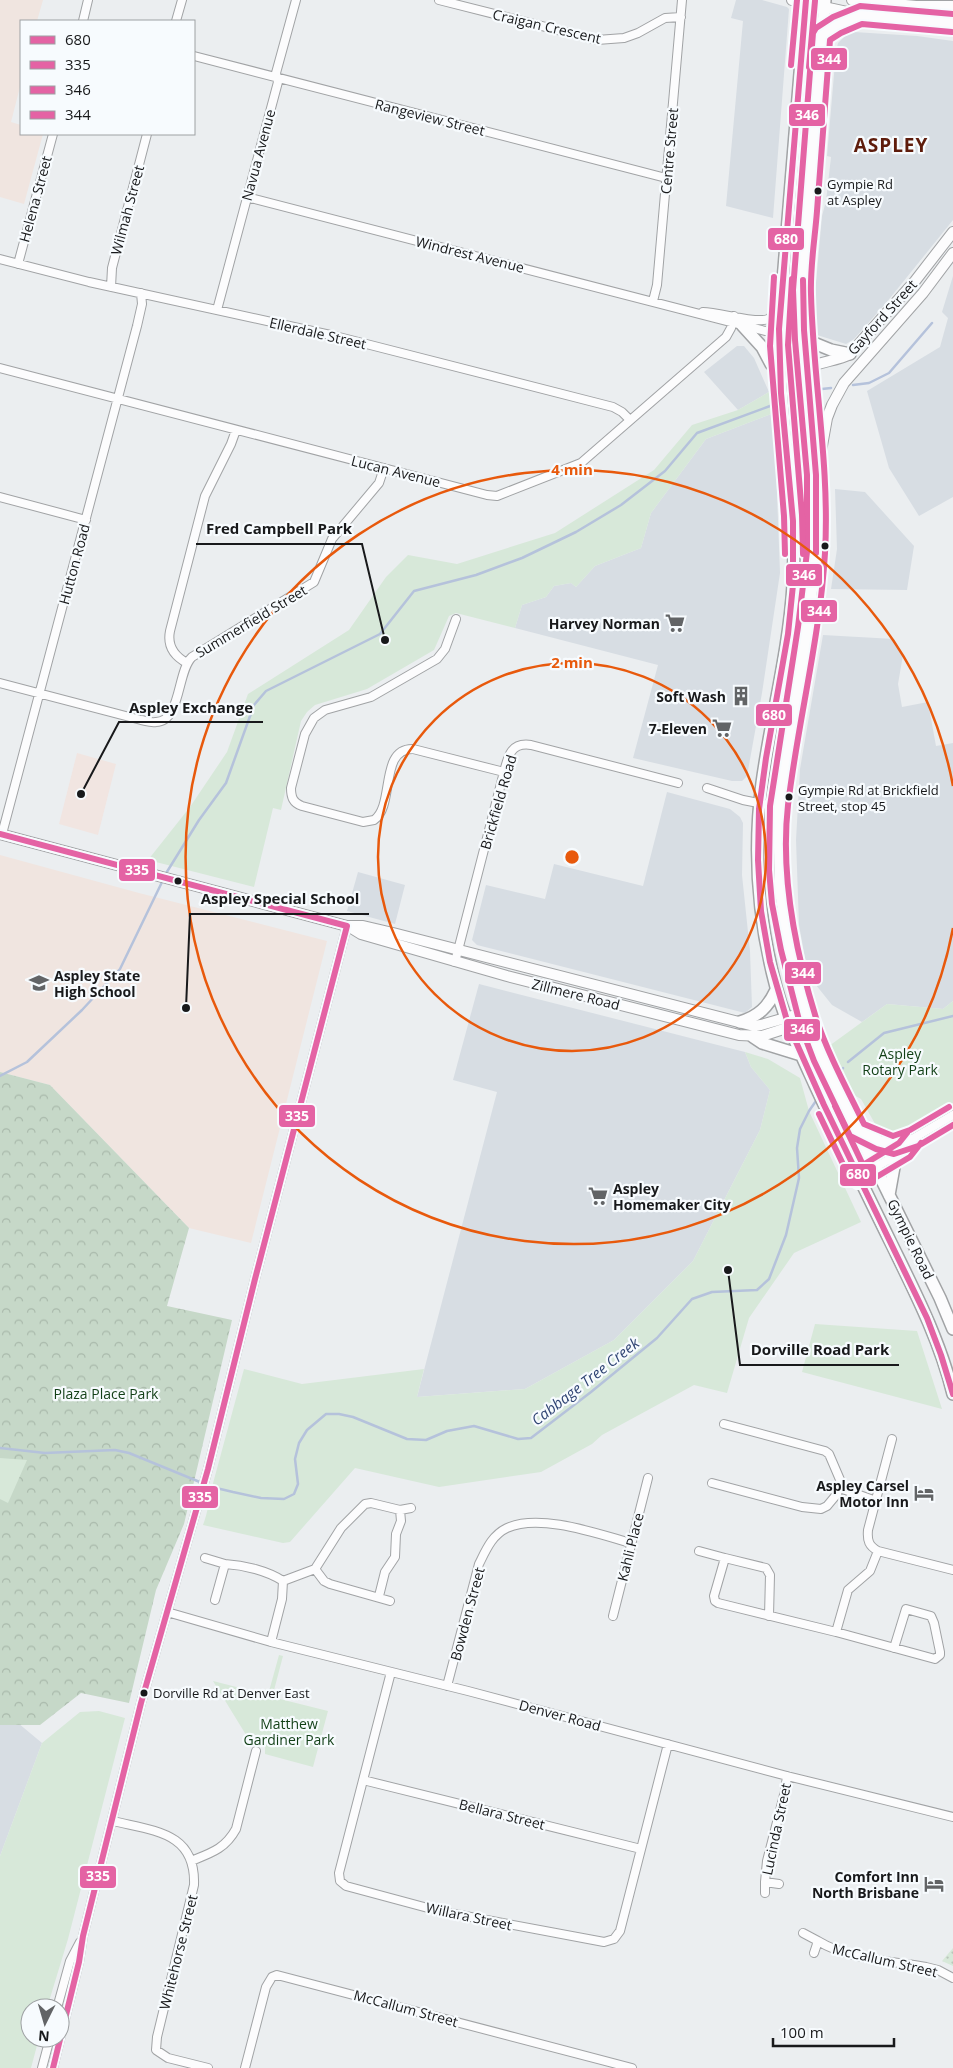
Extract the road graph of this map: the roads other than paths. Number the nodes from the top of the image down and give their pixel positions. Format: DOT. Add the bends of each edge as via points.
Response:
graph roads {
  1 [pos="88,0"];
  2 [pos="182,0"];
  3 [pos="296,0"];
  4 [pos="439,0"];
  5 [pos="682,0"];
  6 [pos="792,0"];
  7 [pos="852,0"];
  8 [pos="806,2"];
  9 [pos="824,4"];
  10 [pos="953,6"];
  11 [pos="861,15"];
  12 [pos="681,17"];
  13 [pos="82,20"];
  14 [pos="176,20"];
  15 [pos="953,24"];
  16 [pos="822,36"];
  17 [pos="195,56"];
  18 [pos="277,78"];
  19 [pos="52,135"];
  20 [pos="146,135"];
  21 [pos="666,178"];
  22 [pos="247,197"];
  23 [pos="953,232"];
  24 [pos="953,253"];
  25 [pos="0,259"];
  26 [pos="18,264"];
  27 [pos="803,270"];
  28 [pos="111,287"];
  29 [pos="141,293"];
  30 [pos="653,301"];
  31 [pos="780,309"];
  32 [pos="218,310"];
  33 [pos="736,321"];
  34 [pos="779,329"];
  35 [pos="804,339"];
  36 [pos="850,354"];
  37 [pos="807,367"];
  38 [pos="0,368"];
  39 [pos="780,372"];
  40 [pos="117,400"];
  41 [pos="630,420"];
  42 [pos="236,430"];
  43 [pos="789,466"];
  44 [pos="384,468"];
  45 [pos="816,475"];
  46 [pos="0,497"];
  47 [pos="86,520"];
  48 [pos="456,619"];
  49 [pos="187,662"];
  50 [pos="0,683"];
  51 [pos="39,693"];
  52 [pos="504,772"];
  53 [pos="678,783"];
  54 [pos="708,788"];
  55 [pos="760,802"];
  56 [pos="779,806"];
  57 [pos="3,817"];
  58 [pos="1,834"];
  59 [pos="347,926"];
  60 [pos="458,950"];
  61 [pos="455,962"];
  62 [pos="776,990"];
  63 [pos="807,1017"];
  64 [pos="740,1022"];
  65 [pos="787,1023"];
  66 [pos="753,1037"];
  67 [pos="801,1055"];
  68 [pos="953,1115"];
  69 [pos="857,1130"];
  70 [pos="914,1138"];
  71 [pos="895,1151"];
  72 [pos="873,1163"];
  73 [pos="857,1172"];
  74 [pos="888,1195"];
  75 [pos="953,1329"];
  76 [pos="953,1394"];
  77 [pos="724,1424"];
  78 [pos="892,1439"];
  79 [pos="648,1478"];
  80 [pos="712,1483"];
  81 [pos="840,1488"];
  82 [pos="876,1501"];
  83 [pos="411,1508"];
  84 [pos="400,1510"];
  85 [pos="632,1543"];
  86 [pos="699,1551"];
  87 [pos="878,1551"];
  88 [pos="205,1558"];
  89 [pos="725,1558"];
  90 [pos="225,1564"];
  91 [pos="315,1569"];
  92 [pos="953,1570"];
  93 [pos="283,1582"];
  94 [pos="379,1596"];
  95 [pos="215,1600"];
  96 [pos="390,1601"];
  97 [pos="167,1612"];
  98 [pos="613,1616"];
  99 [pos="769,1616"];
  100 [pos="836,1632"];
  101 [pos="271,1642"];
  102 [pos="894,1648"];
  103 [pos="391,1672"];
  104 [pos="447,1686"];
  105 [pos="668,1744"];
  106 [pos="256,1751"];
  107 [pos="787,1776"];
  108 [pos="363,1780"];
  109 [pos="953,1817"];
  110 [pos="113,1821"];
  111 [pos="641,1849"];
  112 [pos="191,1861"];
  113 [pos="765,1882"];
  114 [pos="779,1884"];
  115 [pos="765,1893"];
  116 [pos="803,1933"];
  117 [pos="83,1936"];
  118 [pos="818,1941"];
  119 [pos="814,1954"];
  120 [pos="953,1978"];
  121 [pos="60,1998"];
  122 [pos="47,2048"];
  123 [pos="42,2068"];
  124 [pos="53,2068"];
  125 [pos="208,2068"];
  126 [pos="245,2068"];
  127 [pos="632,2068"];
  1 -- 13 [label="street"];
  2 -- 14 [label="street"];
  3 -- 18 [label="street, Navua Avenue"];
  4 -- 12 [label="street, Craigan Crescent" via="597,40 624,38 665,18"];
  5 -- 12 [label="street, Centre Street"];
  6 -- 8 [label="main road"];
  7 -- 10 [label="main road"];
  8 -- 9 [label="main road"];
  8 -- 31 [label="highway, Gympie Road"];
  9 -- 11 [label="main road"];
  9 -- 16 [label="highway, Gympie Road"];
  11 -- 15 [label="main road"];
  11 -- 16 [label="highway" via="837,25"];
  12 -- 21 [label="street, Centre Street"];
  16 -- 27 [label="highway, Gympie Road"];
  17 -- 18 [label="street, Rangeview Street"];
  18 -- 21 [label="street, Rangeview Street"];
  18 -- 22 [label="street, Navua Avenue"];
  19 -- 26 [label="street, Helena Street"];
  20 -- 28 [label="street, Wilmah Street" via="112,268"];
  21 -- 30 [label="street, Centre Street"];
  22 -- 30 [label="street, Windrest Avenue"];
  22 -- 32 [label="street, Navua Avenue"];
  23 -- 36 [label="main road, Gayford Street" via="915,281"];
  24 -- 45 [label="main road, Gayford Street" via="837,395 827,418"];
  25 -- 26 [label="street, Ellerdale Street"];
  26 -- 28 [label="street, Ellerdale Street"];
  27 -- 34 [label="street" via="794,282 789,321"];
  27 -- 35 [label="highway, Gympie Road"];
  28 -- 29 [label="street, Ellerdale Street"];
  29 -- 32 [label="street, Ellerdale Street"];
  29 -- 40 [label="street, Hutton Road" via="138,326"];
  30 -- 33 [label="street, Windrest Avenue" via="694,312 714,312"];
  31 -- 33 [label="street, Windrest Avenue" via="768,319"];
  31 -- 34 [label="highway, Gympie Road"];
  32 -- 41 [label="street, Ellerdale Street" via="336,336 613,408"];
  33 -- 34 [label="street, Windrest Avenue" via="765,331"];
  33 -- 39 [label="highway" via="762,347 771,364"];
  33 -- 41 [label="street, Lucan Avenue" via="726,337"];
  34 -- 39 [label="highway, Gympie Road"];
  35 -- 36 [label="highway"];
  35 -- 37 [label="highway, Gympie Road"];
  36 -- 37 [label="main road, Gayford Street"];
  37 -- 43 [label="main road" via="794,383 799,444"];
  37 -- 45 [label="highway, Gympie Road"];
  38 -- 40 [label="street, Lucan Avenue"];
  39 -- 43 [label="highway, Gympie Road"];
  40 -- 42 [label="street, Lucan Avenue"];
  40 -- 47 [label="street, Hutton Road"];
  41 -- 44 [label="street, Lucan Avenue" via="581,463 497,496"];
  42 -- 44 [label="street, Lucan Avenue"];
  42 -- 49 [label="street" via="205,496 170,631 170,646 179,658"];
  43 -- 55 [label="highway, Gympie Road" via="794,544 792,599"];
  44 -- 49 [label="street, Summerfield Street" via="379,483 332,539 314,582"];
  45 -- 56 [label="highway, Gympie Road" via="813,588"];
  46 -- 47 [label="street"];
  47 -- 51 [label="street, Hutton Road"];
  48 -- 52 [label="street" via="445,649 437,659 371,697 325,710 314,718 305,734 291,795 302,806 366,822 379,815 395,757 405,750 413,749"];
  49 -- 51 [label="street, Summerfield Street" via="172,711 166,719 158,722"];
  50 -- 51 [label="street"];
  51 -- 57 [label="street, Hutton Road"];
  52 -- 53 [label="street, Brickfield Road" via="510,753 516,746 525,744"];
  52 -- 60 [label="street, Brickfield Road"];
  54 -- 55 [label="street"];
  55 -- 56 [label="street"];
  55 -- 62 [label="highway, Gympie Road" via="760,903"];
  56 -- 63 [label="highway, Gympie Road" via="781,903"];
  57 -- 58 [label="street, Hutton Road"];
  58 -- 59 [label="main road, Zillmere Road"];
  59 -- 60 [label="main road, Zillmere Road" via="364,926"];
  59 -- 61 [label="main road, Zillmere Road" via="362,934"];
  59 -- 97 [label="street" via="208,1469"];
  60 -- 61 [label="street, Brickfield Road"];
  60 -- 64 [label="main road, Zillmere Road"];
  61 -- 66 [label="main road, Zillmere Road"];
  62 -- 64 [label="highway" via="765,1009 754,1018"];
  62 -- 65 [label="highway, Gympie Road"];
  63 -- 65 [label="main road, Zillmere Road"];
  63 -- 69 [label="highway, Gympie Road"];
  64 -- 65 [label="main road, Zillmere Road" via="761,1025"];
  65 -- 66 [label="main road, Zillmere Road" via="773,1034"];
  65 -- 67 [label="highway, Gympie Road"];
  66 -- 67 [label="highway"];
  67 -- 73 [label="highway, Gympie Road"];
  68 -- 70 [label="street"];
  69 -- 71 [label="highway"];
  69 -- 72 [label="highway, Gympie Road"];
  70 -- 71 [label="street"];
  70 -- 71 [label="street" via="905,1150"];
  71 -- 72 [label="street"];
  71 -- 72 [label="street"];
  71 -- 74 [label="highway"];
  72 -- 73 [label="street"];
  72 -- 74 [label="highway, Gympie Road"];
  73 -- 76 [label="highway, Gympie Road" via="934,1333"];
  74 -- 75 [label="highway, Gympie Road"];
  77 -- 81 [label="street" via="825,1451 838,1474"];
  78 -- 82 [label="street"];
  79 -- 85 [label="street, Kahli Place"];
  80 -- 81 [label="street" via="802,1508 822,1509"];
  81 -- 82 [label="street"];
  82 -- 87 [label="street" via="868,1540 870,1546"];
  83 -- 84 [label="street"];
  84 -- 91 [label="street" via="365,1504 341,1528"];
  84 -- 94 [label="street" via="395,1557 386,1572"];
  85 -- 98 [label="street, Kahli Place"];
  85 -- 104 [label="street, Bowden Street" via="541,1523 506,1528 488,1546 479,1564"];
  86 -- 89 [label="street"];
  87 -- 92 [label="street"];
  87 -- 100 [label="street" via="870,1571 844,1597"];
  88 -- 90 [label="street"];
  89 -- 99 [label="street" via="766,1568 770,1575"];
  89 -- 99 [label="street" via="714,1601"];
  90 -- 93 [label="street" via="275,1576"];
  90 -- 95 [label="street"];
  91 -- 93 [label="street"];
  91 -- 94 [label="street" via="330,1584"];
  93 -- 101 [label="street"];
  94 -- 96 [label="street"];
  97 -- 101 [label="street, Denver Road"];
  97 -- 110 [label="street"];
  99 -- 100 [label="street"];
  100 -- 102 [label="street"];
  101 -- 103 [label="street, Denver Road"];
  102 -- 102 [label="street" via="930,1658 938,1657 940,1652 930,1616 906,1609"];
  103 -- 104 [label="street, Denver Road"];
  103 -- 108 [label="street, Willara Street"];
  104 -- 105 [label="street, Denver Road"];
  105 -- 107 [label="street, Denver Road"];
  105 -- 111 [label="street, Willara Street"];
  106 -- 112 [label="street" via="236,1829 230,1840 222,1848"];
  107 -- 109 [label="street, Denver Road"];
  107 -- 113 [label="street, Lucinda Street"];
  108 -- 111 [label="street, Bellara Street"];
  108 -- 111 [label="street, Willara Street" via="339,1873 340,1881 346,1886 438,1911 604,1942 614,1939 620,1932"];
  110 -- 112 [label="street, Whitehorse Street" via="178,1841 187,1849"];
  110 -- 117 [label="street"];
  112 -- 125 [label="street, Whitehorse Street" via="195,1871 192,1899 156,2050 168,2058"];
  113 -- 114 [label="street, Lucinda Street"];
  113 -- 115 [label="street, Lucinda Street"];
  116 -- 118 [label="street, McCallum Street"];
  117 -- 121 [label="street" via="70,1961"];
  117 -- 124 [label="street"];
  118 -- 119 [label="street, McCallum Street"];
  118 -- 120 [label="street, McCallum Street" via="845,1953 926,1967"];
  122 -- 123 [label="street"];
  126 -- 127 [label="street, McCallum Street" via="266,1987 277,1975"];
}
